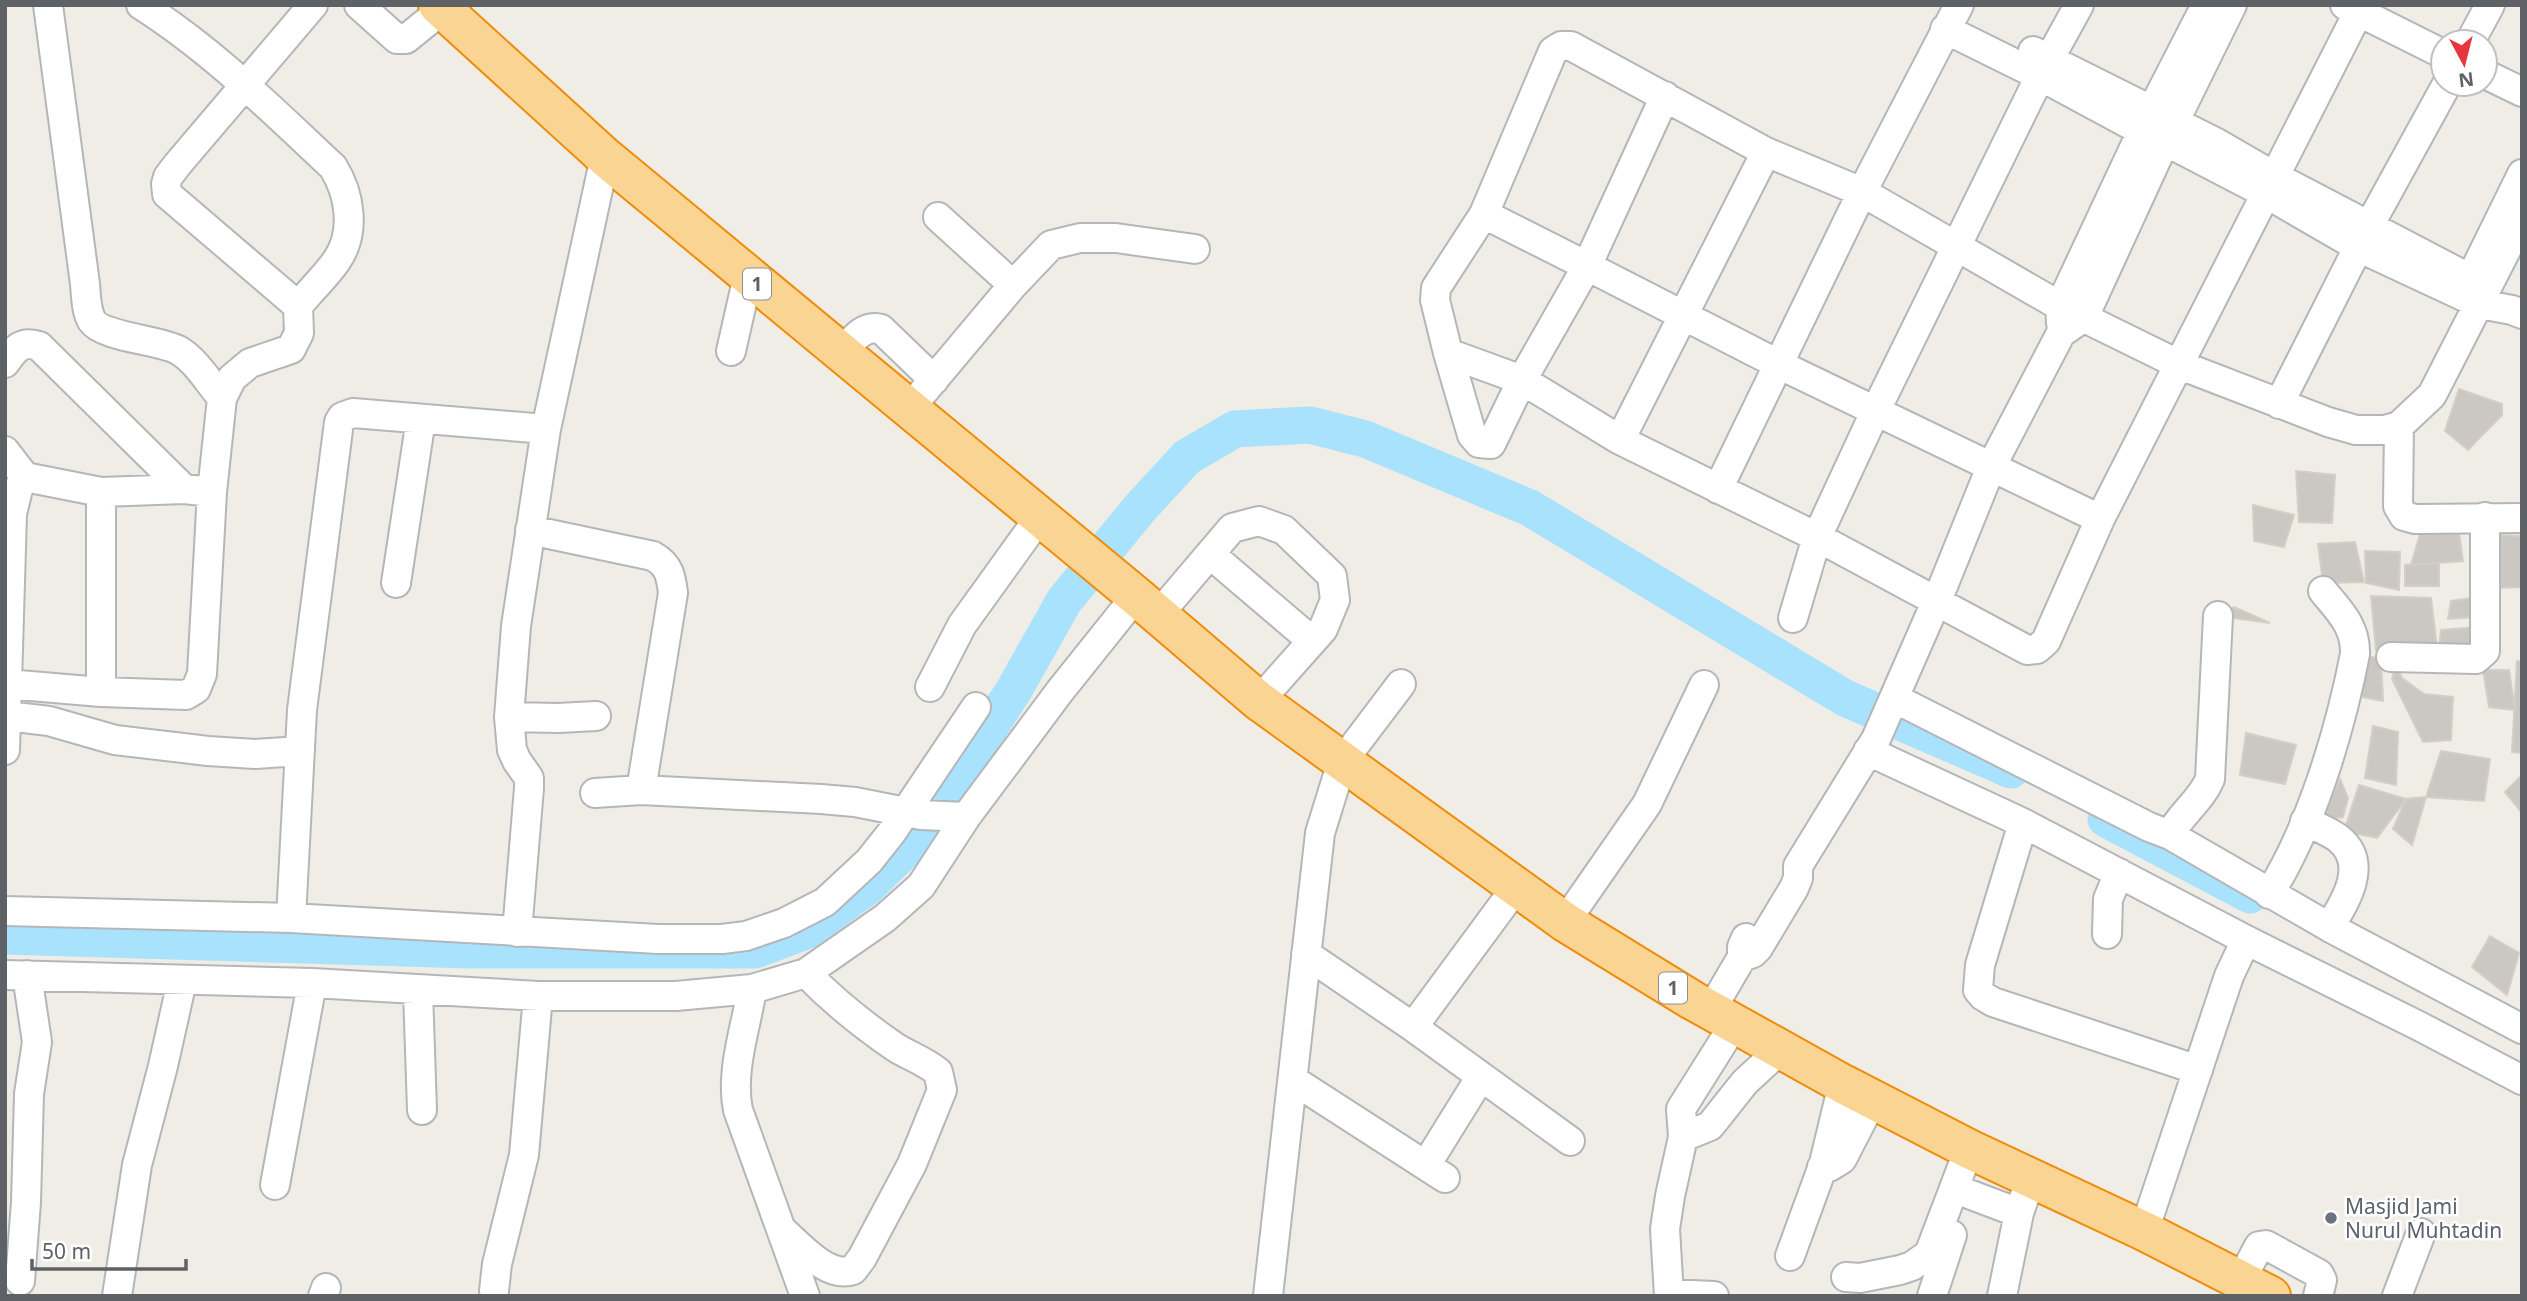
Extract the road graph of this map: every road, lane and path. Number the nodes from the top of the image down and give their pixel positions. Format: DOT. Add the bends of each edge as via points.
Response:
graph roads {
  1 [pos="48,5"];
  2 [pos="141,5"];
  3 [pos="313,5"];
  4 [pos="359,5"];
  5 [pos="2079,5"];
  6 [pos="2206,5"];
  7 [pos="2231,5"];
  8 [pos="2490,5"];
  9 [pos="441,7"];
  10 [pos="2355,8"];
  11 [pos="1953,15"];
  12 [pos="2478,28"];
  13 [pos="2429,47"];
  14 [pos="2045,67"];
  15 [pos="2499,81"];
  16 [pos="244,85"];
  17 [pos="2522,92"];
  18 [pos="1665,96"];
  19 [pos="2439,98"];
  20 [pos="2158,126"];
  21 [pos="1766,152"];
  22 [pos="605,157"];
  23 [pos="2522,174"];
  24 [pos="2269,185"];
  25 [pos="1862,192"];
  26 [pos="1484,214"];
  27 [pos="938,217"];
  28 [pos="2522,219"];
  29 [pos="2364,237"];
  30 [pos="1957,247"];
  31 [pos="1195,249"];
  32 [pos="1587,266"];
  33 [pos="748,276"];
  34 [pos="1013,285"];
  35 [pos="2475,291"];
  36 [pos="298,306"];
  37 [pos="2517,312"];
  38 [pos="1682,316"];
  39 [pos="2069,319"];
  40 [pos="730,351"];
  41 [pos="841,353"];
  42 [pos="1448,353"];
  43 [pos="5,363"];
  44 [pos="1778,364"];
  45 [pos="2180,365"];
  46 [pos="934,380"];
  47 [pos="1522,380"];
  48 [pos="222,398"];
  49 [pos="2279,404"];
  50 [pos="909,409"];
  51 [pos="1876,410"];
  52 [pos="421,419"];
  53 [pos="2406,419"];
  54 [pos="546,429"];
  55 [pos="1620,440"];
  56 [pos="5,451"];
  57 [pos="1991,467"];
  58 [pos="25,477"];
  59 [pos="184,489"];
  60 [pos="1718,489"];
  61 [pos="101,492"];
  62 [pos="212,492"];
  63 [pos="2485,517"];
  64 [pos="1040,518"];
  65 [pos="2522,518"];
  66 [pos="2100,519"];
  67 [pos="530,530"];
  68 [pos="1817,537"];
  69 [pos="1210,554"];
  70 [pos="396,583"];
  71 [pos="2323,591"];
  72 [pos="1141,601"];
  73 [pos="1937,601"];
  74 [pos="2218,616"];
  75 [pos="1793,618"];
  76 [pos="1312,641"];
  77 [pos="2391,657"];
  78 [pos="7,684"];
  79 [pos="1401,684"];
  80 [pos="1704,685"];
  81 [pos="930,687"];
  82 [pos="101,692"];
  83 [pos="1259,701"];
  84 [pos="1892,706"];
  85 [pos="976,707"];
  86 [pos="7,716"];
  87 [pos="596,716"];
  88 [pos="509,717"];
  89 [pos="1872,745"];
  90 [pos="5,750"];
  91 [pos="300,751"];
  92 [pos="1342,762"];
  93 [pos="641,790"];
  94 [pos="595,793"];
  95 [pos="912,814"];
  96 [pos="958,816"];
  97 [pos="2305,821"];
  98 [pos="2023,823"];
  99 [pos="2170,835"];
  100 [pos="2119,873"];
  101 [pos="1517,886"];
  102 [pos="2269,894"];
  103 [pos="5,911"];
  104 [pos="291,918"];
  105 [pos="1565,922"];
  106 [pos="2329,927"];
  107 [pos="517,932"];
  108 [pos="2108,934"];
  109 [pos="2246,940"];
  110 [pos="1306,954"];
  111 [pos="806,973"];
  112 [pos="16,975"];
  113 [pos="181,981"];
  114 [pos="312,983"];
  115 [pos="752,989"];
  116 [pos="418,991"];
  117 [pos="538,996"];
  118 [pos="1723,1016"];
  119 [pos="1413,1027"];
  120 [pos="2522,1029"];
  121 [pos="1782,1048"];
  122 [pos="2198,1070"];
  123 [pos="1480,1077"];
  124 [pos="1293,1080"];
  125 [pos="2522,1080"];
  126 [pos="1858,1091"];
  127 [pos="17,1092"];
  128 [pos="422,1110"];
  129 [pos="1683,1137"];
  130 [pos="1570,1141"];
  131 [pos="1974,1151"];
  132 [pos="275,1185"];
  133 [pos="1966,1193"];
  134 [pos="2025,1196"];
  135 [pos="783,1231"];
  136 [pos="2144,1231"];
  137 [pos="2421,1233"];
  138 [pos="1790,1256"];
  139 [pos="2291,1259"];
  140 [pos="1846,1277"];
  141 [pos="20,1281"];
  142 [pos="2256,1288"];
  143 [pos="494,1291"];
  144 [pos="1670,1295"];
  145 [pos="117,1296"];
  146 [pos="805,1296"];
  147 [pos="1268,1296"];
  148 [pos="1714,1296"];
  149 [pos="1932,1296"];
  150 [pos="2002,1296"];
  151 [pos="2278,1296"];
  152 [pos="2318,1296"];
  153 [pos="2397,1296"];
  1 -- 48 [label="street" via="93,322 108,331 175,349"];
  2 -- 16 [label="street"];
  3 -- 16 [label="street"];
  4 -- 9 [label="street" via="397,39 406,39"];
  5 -- 14 [label="street"];
  6 -- 20 [label="street"];
  7 -- 20 [label="street"];
  8 -- 12 [label="street"];
  9 -- 22 [label="highway, 1"];
  10 -- 13 [label="street"];
  10 -- 24 [label="street"];
  11 -- 14 [label="street"];
  11 -- 25 [label="street"];
  14 -- 20 [label="street"];
  14 -- 30 [label="street"];
  15 -- 17 [label="street"];
  16 -- 36 [label="street" via="333,167 343,182 349,233 337,260"];
  16 -- 36 [label="street" via="168,177 167,194"];
  18 -- 21 [label="street"];
  18 -- 26 [label="street" via="1571,47 1553,51"];
  18 -- 32 [label="street"];
  19 -- 29 [label="street"];
  20 -- 24 [label="street"];
  20 -- 39 [label="street"];
  21 -- 25 [label="street"];
  21 -- 38 [label="street"];
  22 -- 33 [label="highway, 1"];
  22 -- 54 [label="street"];
  23 -- 35 [label="street"];
  24 -- 29 [label="street"];
  24 -- 45 [label="street"];
  25 -- 30 [label="street"];
  25 -- 44 [label="street"];
  26 -- 32 [label="street"];
  26 -- 42 [label="street" via="1436,288"];
  27 -- 34 [label="street"];
  28 -- 35 [label="street"];
  29 -- 35 [label="street"];
  29 -- 49 [label="street"];
  30 -- 39 [label="street"];
  30 -- 51 [label="street"];
  31 -- 34 [label="street" via="1080,237 1051,245"];
  32 -- 38 [label="street"];
  32 -- 47 [label="street"];
  33 -- 40 [label="street"];
  33 -- 41 [label="highway, 1"];
  34 -- 46 [label="street"];
  35 -- 37 [label="street"];
  35 -- 53 [label="street" via="2432,395"];
  36 -- 48 [label="street" via="299,333 291,349 250,363 232,378"];
  38 -- 44 [label="street"];
  38 -- 55 [label="street"];
  39 -- 45 [label="street"];
  39 -- 57 [label="street"];
  41 -- 46 [label="street" via="864,330 881,329"];
  41 -- 50 [label="highway, 1"];
  42 -- 47 [label="street"];
  42 -- 47 [label="street" via="1472,435 1479,443 1491,444"];
  43 -- 59 [label="street" via="23,344 40,346"];
  44 -- 51 [label="street"];
  44 -- 60 [label="street"];
  45 -- 49 [label="street"];
  45 -- 66 [label="street"];
  46 -- 50 [label="street"];
  47 -- 55 [label="street"];
  48 -- 62 [label="street"];
  49 -- 53 [label="street" via="2356,430 2385,430"];
  50 -- 64 [label="highway, 1"];
  51 -- 57 [label="street"];
  51 -- 68 [label="street"];
  52 -- 54 [label="street"];
  52 -- 70 [label="street"];
  52 -- 91 [label="street" via="353,413 342,417 337,428"];
  53 -- 63 [label="street" via="2398,506 2404,516"];
  54 -- 67 [label="street"];
  55 -- 60 [label="street"];
  56 -- 58 [label="street"];
  57 -- 66 [label="street"];
  57 -- 73 [label="street"];
  58 -- 61 [label="street"];
  58 -- 78 [label="street" via="12,514"];
  59 -- 61 [label="street"];
  59 -- 62 [label="street"];
  60 -- 68 [label="street"];
  61 -- 82 [label="street"];
  62 -- 82 [label="street" via="202,674 196,689 187,695"];
  63 -- 65 [label="street"];
  63 -- 77 [label="street" via="2485,651 2476,659"];
  64 -- 72 [label="highway, 1"];
  64 -- 81 [label="street" via="962,625"];
  66 -- 73 [label="street" via="2046,641 2038,649 2027,650"];
  67 -- 88 [label="street"];
  67 -- 93 [label="street" via="653,556 663,561 671,575 673,593"];
  68 -- 73 [label="street"];
  68 -- 75 [label="street"];
  69 -- 72 [label="street"];
  69 -- 76 [label="street"];
  69 -- 76 [label="street" via="1232,528 1259,521 1284,530 1332,576 1335,600 1323,629"];
  71 -- 97 [label="street" via="2350,624 2355,654 2332,750"];
  72 -- 83 [label="highway, 1"];
  72 -- 96 [label="street"];
  73 -- 84 [label="street"];
  74 -- 99 [label="street" via="2210,779"];
  76 -- 83 [label="street"];
  78 -- 82 [label="street"];
  78 -- 86 [label="street"];
  79 -- 92 [label="street"];
  80 -- 105 [label="street" via="1647,804"];
  83 -- 92 [label="highway, 1"];
  84 -- 89 [label="street"];
  84 -- 99 [label="street"];
  85 -- 95 [label="street"];
  86 -- 90 [label="street"];
  86 -- 91 [label="street" via="49,721 115,740 255,754"];
  87 -- 88 [label="street"];
  88 -- 107 [label="street" via="512,750 529,778"];
  89 -- 98 [label="street"];
  89 -- 118 [label="street" via="1798,866 1794,888 1758,948 1742,957"];
  91 -- 104 [label="street"];
  92 -- 101 [label="highway, 1"];
  92 -- 110 [label="street" via="1320,833"];
  93 -- 94 [label="street"];
  93 -- 95 [label="street" via="855,802"];
  95 -- 96 [label="street"];
  95 -- 107 [label="street" via="825,902 746,936 658,939"];
  96 -- 111 [label="street" via="925,882 885,918"];
  97 -- 102 [label="street"];
  97 -- 106 [label="street" via="2338,838 2354,859 2354,876"];
  98 -- 100 [label="street"];
  98 -- 122 [label="street" via="1980,965 1978,990 1993,1002"];
  99 -- 102 [label="street"];
  100 -- 108 [label="street" via="2108,899"];
  100 -- 109 [label="street"];
  101 -- 105 [label="highway, 1"];
  101 -- 119 [label="street"];
  102 -- 106 [label="street"];
  103 -- 104 [label="street"];
  104 -- 107 [label="street"];
  105 -- 118 [label="highway, 1"];
  106 -- 120 [label="street"];
  109 -- 122 [label="street"];
  109 -- 125 [label="street"];
  110 -- 119 [label="street"];
  110 -- 124 [label="street"];
  111 -- 115 [label="street"];
  111 -- 135 [label="street" via="896,1048 938,1072 942,1090 912,1164 853,1270 838,1271 821,1263"];
  112 -- 113 [label="street"];
  112 -- 127 [label="street" via="37,1042"];
  113 -- 114 [label="street"];
  113 -- 145 [label="street" via="137,1165"];
  114 -- 116 [label="street"];
  114 -- 132 [label="street"];
  115 -- 117 [label="street" via="676,996"];
  115 -- 135 [label="street" via="735,1096"];
  116 -- 117 [label="street"];
  116 -- 128 [label="street"];
  117 -- 143 [label="street" via="524,1155"];
  118 -- 121 [label="highway, 1"];
  118 -- 129 [label="street" via="1681,1109"];
  119 -- 123 [label="street"];
  121 -- 126 [label="highway, 1"];
  121 -- 129 [label="street" via="1745,1082 1710,1126"];
  122 -- 136 [label="street"];
  123 -- 124 [label="street" via="1435,1172"];
  123 -- 130 [label="street"];
  124 -- 147 [label="street"];
  126 -- 131 [label="highway, 1"];
  126 -- 138 [label="street" via="1842,1159 1822,1167"];
  127 -- 141 [label="street" via="26,1202"];
  129 -- 144 [label="street" via="1665,1229"];
  131 -- 133 [label="street"];
  131 -- 134 [label="highway, 1"];
  131 -- 140 [label="street" via="1929,1254 1900,1270"];
  133 -- 134 [label="street"];
  133 -- 149 [label="street"];
  134 -- 136 [label="highway, 1"];
  134 -- 150 [label="street"];
  135 -- 146 [label="street"];
  136 -- 142 [label="highway, 1"];
  137 -- 153 [label="street"];
  139 -- 142 [label="street" via="2259,1247"];
  139 -- 151 [label="street"];
  139 -- 152 [label="street" via="2319,1274"];
  144 -- 148 [label="street"];
}
